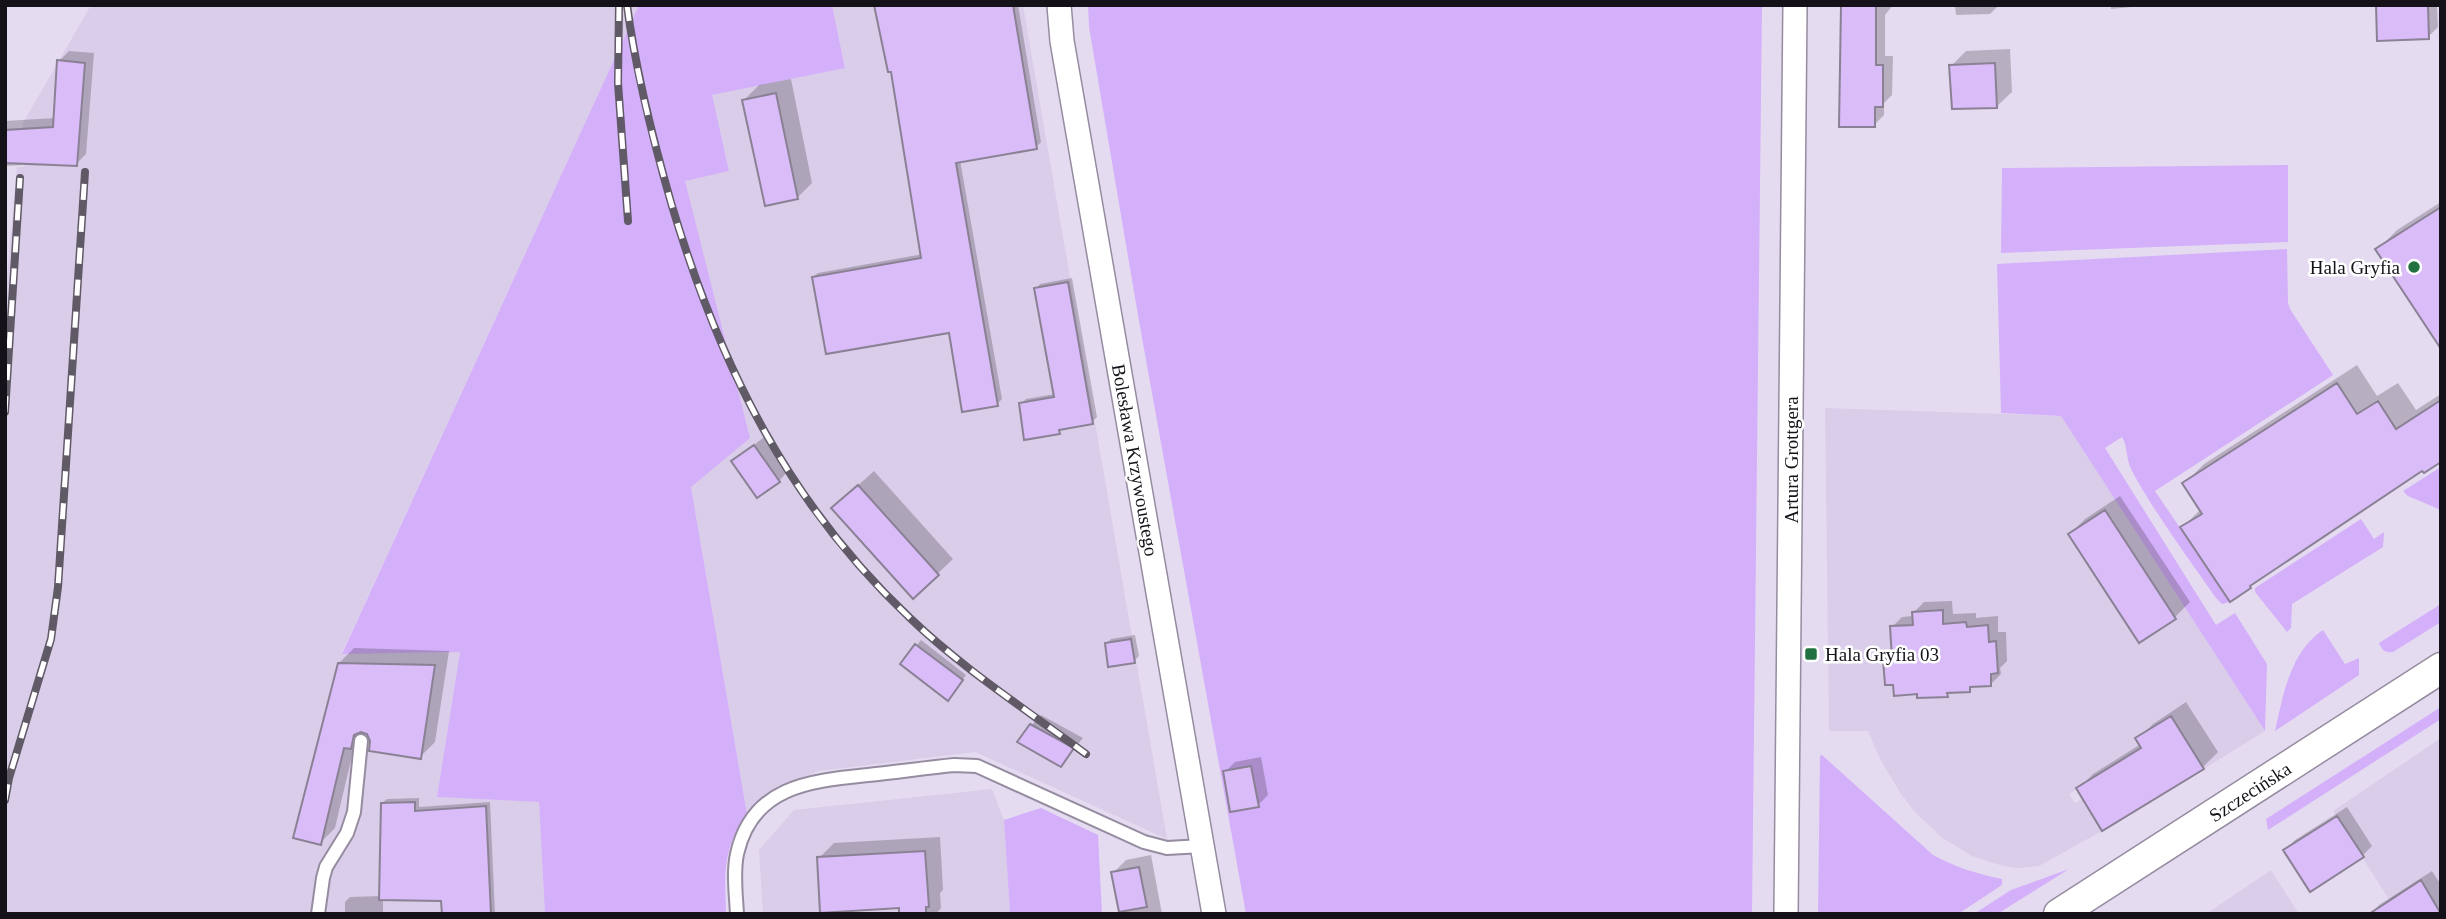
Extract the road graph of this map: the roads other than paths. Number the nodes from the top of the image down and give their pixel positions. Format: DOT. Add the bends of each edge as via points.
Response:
graph roads {
  1 [pos="1059,5"];
  2 [pos="1795,5"];
  3 [pos="2440,671"];
  4 [pos="361,741"];
  5 [pos="1202,846"];
  6 [pos="318,914"];
  7 [pos="737,914"];
  8 [pos="1213,914"];
  9 [pos="1786,914"];
  10 [pos="2059,914"];
  1 -- 5 [label="street, Bolesława Krzywoustego"];
  2 -- 9 [label="street, Artura Grottgera"];
  3 -- 10 [label="street, Szczecińska"];
  4 -- 6 [label="lane" via="354,812 326,867"];
  5 -- 7 [label="lane" via="1167,848 1144,842 977,766 813,781 776,796 747,826 736,857"];
  5 -- 8 [label="street, Bolesława Krzywoustego"];
}
